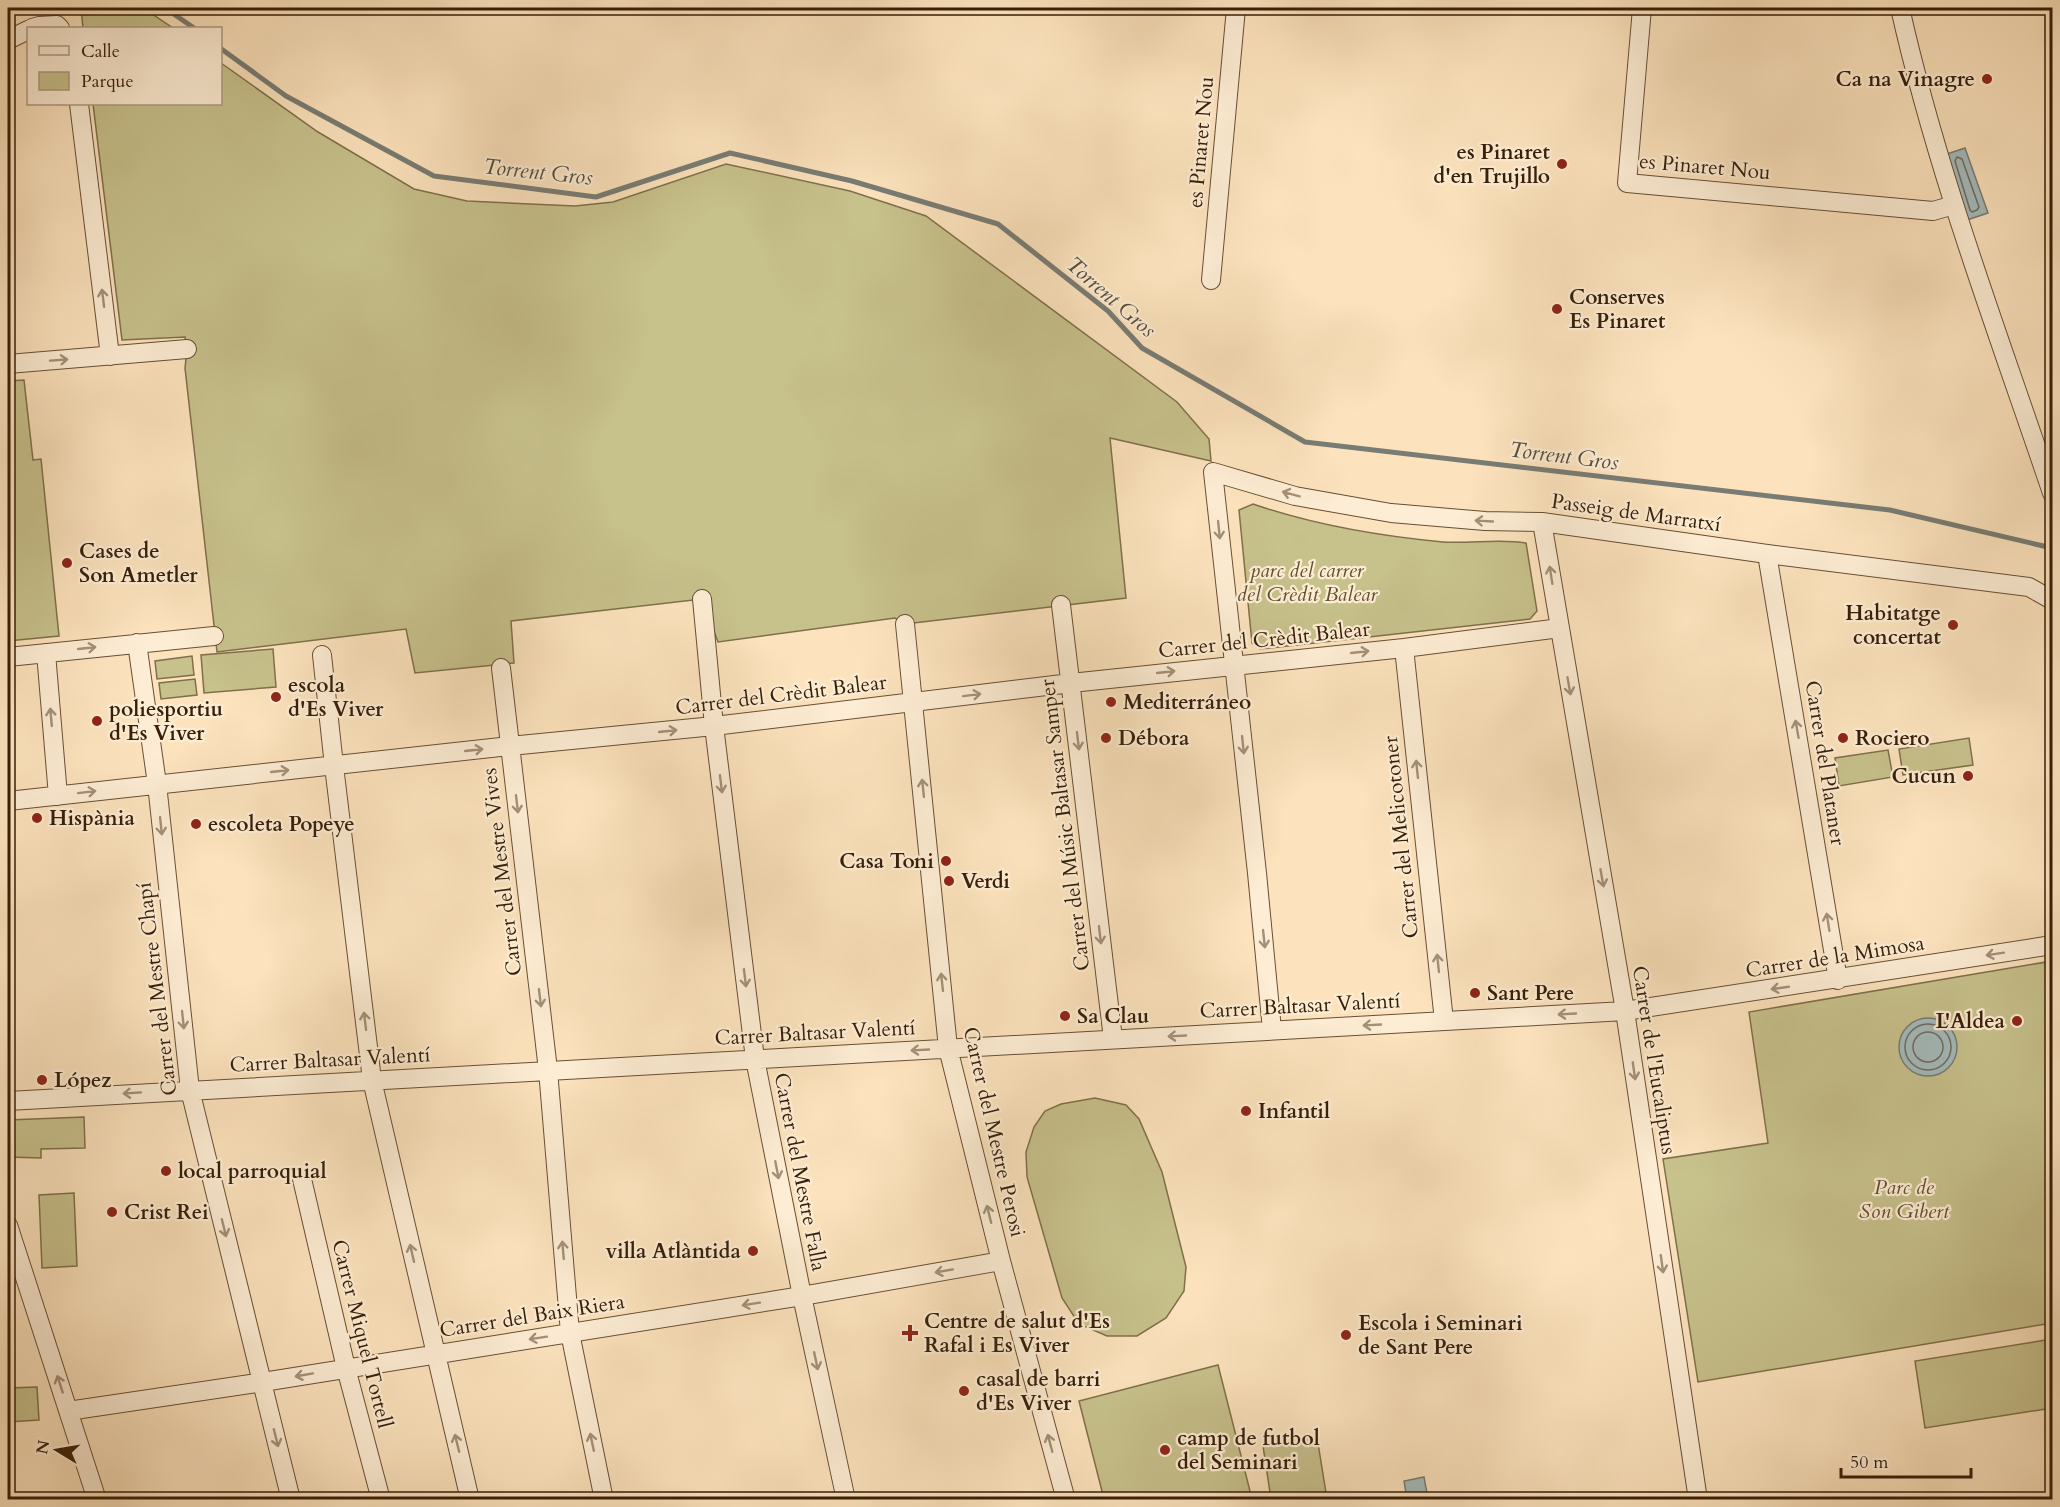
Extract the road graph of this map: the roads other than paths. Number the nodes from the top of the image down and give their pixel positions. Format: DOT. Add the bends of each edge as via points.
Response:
graph roads {
  1 [pos="1236,8"];
  2 [pos="1642,8"];
  3 [pos="1900,8"];
  4 [pos="36,27"];
  5 [pos="59,27"];
  6 [pos="27,30"];
  7 [pos="8,40"];
  8 [pos="79,105"];
  9 [pos="1954,205"];
  10 [pos="1211,280"];
  11 [pos="187,349"];
  12 [pos="110,356"];
  13 [pos="8,364"];
  14 [pos="2052,493"];
  15 [pos="1542,522"];
  16 [pos="1767,554"];
  17 [pos="702,599"];
  18 [pos="2052,604"];
  19 [pos="1061,605"];
  20 [pos="905,624"];
  21 [pos="1560,628"];
  22 [pos="214,636"];
  23 [pos="137,643"];
  24 [pos="1404,648"];
  25 [pos="46,652"];
  26 [pos="322,655"];
  27 [pos="8,657"];
  28 [pos="1234,665"];
  29 [pos="501,668"];
  30 [pos="1071,683"];
  31 [pos="914,701"];
  32 [pos="714,726"];
  33 [pos="510,746"];
  34 [pos="334,766"];
  35 [pos="157,784"];
  36 [pos="58,796"];
  37 [pos="8,801"];
  38 [pos="2052,945"];
  39 [pos="1838,980"];
  40 [pos="1625,1011"];
  41 [pos="1444,1021"];
  42 [pos="1272,1030"];
  43 [pos="1113,1039"];
  44 [pos="948,1048"];
  45 [pos="755,1059"];
  46 [pos="548,1070"];
  47 [pos="372,1080"];
  48 [pos="190,1090"];
  49 [pos="8,1101"];
  50 [pos="302,1179"];
  51 [pos="8,1225"];
  52 [pos="1001,1261"];
  53 [pos="802,1296"];
  54 [pos="570,1333"];
  55 [pos="435,1354"];
  56 [pos="346,1368"];
  57 [pos="263,1382"];
  58 [pos="68,1411"];
  59 [pos="97,1500"];
  60 [pos="291,1500"];
  61 [pos="381,1500"];
  62 [pos="470,1500"];
  63 [pos="604,1500"];
  64 [pos="846,1500"];
  65 [pos="1066,1500"];
  66 [pos="1698,1500"];
  1 -- 10 [label="street, es Pinaret Nou"];
  2 -- 9 [label="street, es Pinaret Nou" via="1627,183 1933,211"];
  3 -- 9 [label="street"];
  4 -- 5 [label="street"];
  6 -- 7 [label="street"];
  12 -- 8 [label="street, one-way"];
  9 -- 14 [label="street"];
  11 -- 12 [label="street"];
  13 -- 12 [label="street, one-way"];
  15 -- 16 [label="street, Passeig de Marratxí"];
  21 -- 15 [label="street, Carrer de l'Eucaliptus, one-way"];
  15 -- 28 [label="street, Passeig de Marratxí, one-way" via="1382,512 1295,496 1213,472"];
  16 -- 18 [label="street, Passeig de Marratxí" via="2029,588"];
  39 -- 16 [label="street, Carrer del Plataner, one-way"];
  17 -- 32 [label="street, Carrer del Mestre Falla"];
  19 -- 30 [label="street, Carrer del Músic Baltasar Samper"];
  20 -- 31 [label="street, Carrer del Mestre Perosi"];
  21 -- 24 [label="street, Carrer del Crèdit Balear"];
  21 -- 40 [label="street, Carrer de l'Eucaliptus, one-way"];
  22 -- 23 [label="street"];
  25 -- 23 [label="street, one-way"];
  23 -- 35 [label="street, Carrer del Mestre Chapí"];
  28 -- 24 [label="street, Carrer del Crèdit Balear, one-way"];
  41 -- 24 [label="street, Carrer del Melicotoner, one-way"];
  25 -- 27 [label="street"];
  36 -- 25 [label="street, one-way"];
  26 -- 34 [label="street"];
  30 -- 28 [label="street, Carrer del Crèdit Balear, one-way"];
  28 -- 42 [label="street, one-way"];
  29 -- 33 [label="street, Carrer del Mestre Vives"];
  31 -- 30 [label="street, Carrer del Crèdit Balear, one-way"];
  30 -- 43 [label="street, Carrer del Músic Baltasar Samper, one-way"];
  31 -- 32 [label="street, Carrer del Crèdit Balear"];
  44 -- 31 [label="street, Carrer del Mestre Perosi, one-way"];
  33 -- 32 [label="street, Carrer del Crèdit Balear, one-way"];
  32 -- 45 [label="street, Carrer del Mestre Falla, one-way"];
  34 -- 33 [label="street, Carrer del Crèdit Balear, one-way"];
  33 -- 46 [label="street, Carrer del Mestre Vives, one-way"];
  35 -- 34 [label="street, Carrer del Crèdit Balear, one-way"];
  47 -- 34 [label="street, one-way"];
  36 -- 35 [label="street, Carrer del Crèdit Balear, one-way"];
  35 -- 48 [label="street, Carrer del Mestre Chapí, one-way"];
  36 -- 37 [label="street, Carrer del Crèdit Balear"];
  38 -- 39 [label="street, Carrer de la Mimosa, one-way"];
  39 -- 40 [label="street, Carrer de la Mimosa, one-way"];
  40 -- 41 [label="street, Carrer Baltasar Valentí, one-way"];
  40 -- 66 [label="street, Carrer de l'Eucaliptus, one-way"];
  41 -- 42 [label="street, Carrer Baltasar Valentí, one-way"];
  42 -- 43 [label="street, Carrer Baltasar Valentí, one-way"];
  43 -- 44 [label="street, Carrer Baltasar Valentí"];
  44 -- 45 [label="street, Carrer Baltasar Valentí, one-way"];
  52 -- 44 [label="street, Carrer del Mestre Perosi, one-way"];
  45 -- 46 [label="street, Carrer Baltasar Valentí"];
  45 -- 53 [label="street, Carrer del Mestre Falla, one-way"];
  46 -- 47 [label="street, Carrer Baltasar Valentí"];
  54 -- 46 [label="street, Carrer del Mestre Vives, one-way"];
  47 -- 48 [label="street, Carrer Baltasar Valentí"];
  55 -- 47 [label="street, one-way"];
  48 -- 49 [label="street, Carrer Baltasar Valentí, one-way"];
  48 -- 57 [label="street, Carrer del Mestre Chapí, one-way"];
  50 -- 56 [label="street, Carrer Miquel Tortell"];
  58 -- 51 [label="street, one-way"];
  52 -- 53 [label="street, Carrer del Baix Riera, one-way"];
  65 -- 52 [label="street, Carrer del Mestre Perosi, one-way"];
  53 -- 54 [label="street, Carrer del Baix Riera, one-way"];
  53 -- 64 [label="street, Carrer del Mestre Falla, one-way"];
  54 -- 55 [label="street, Carrer del Baix Riera, one-way"];
  63 -- 54 [label="street, Carrer del Mestre Vives, one-way"];
  55 -- 56 [label="street, Carrer del Baix Riera"];
  62 -- 55 [label="street, one-way"];
  56 -- 57 [label="street, Carrer del Baix Riera, one-way"];
  56 -- 61 [label="street, Carrer Miquel Tortell"];
  57 -- 58 [label="street, Carrer del Baix Riera"];
  57 -- 60 [label="street, Carrer del Mestre Chapí, one-way"];
  58 -- 59 [label="street"];
}
